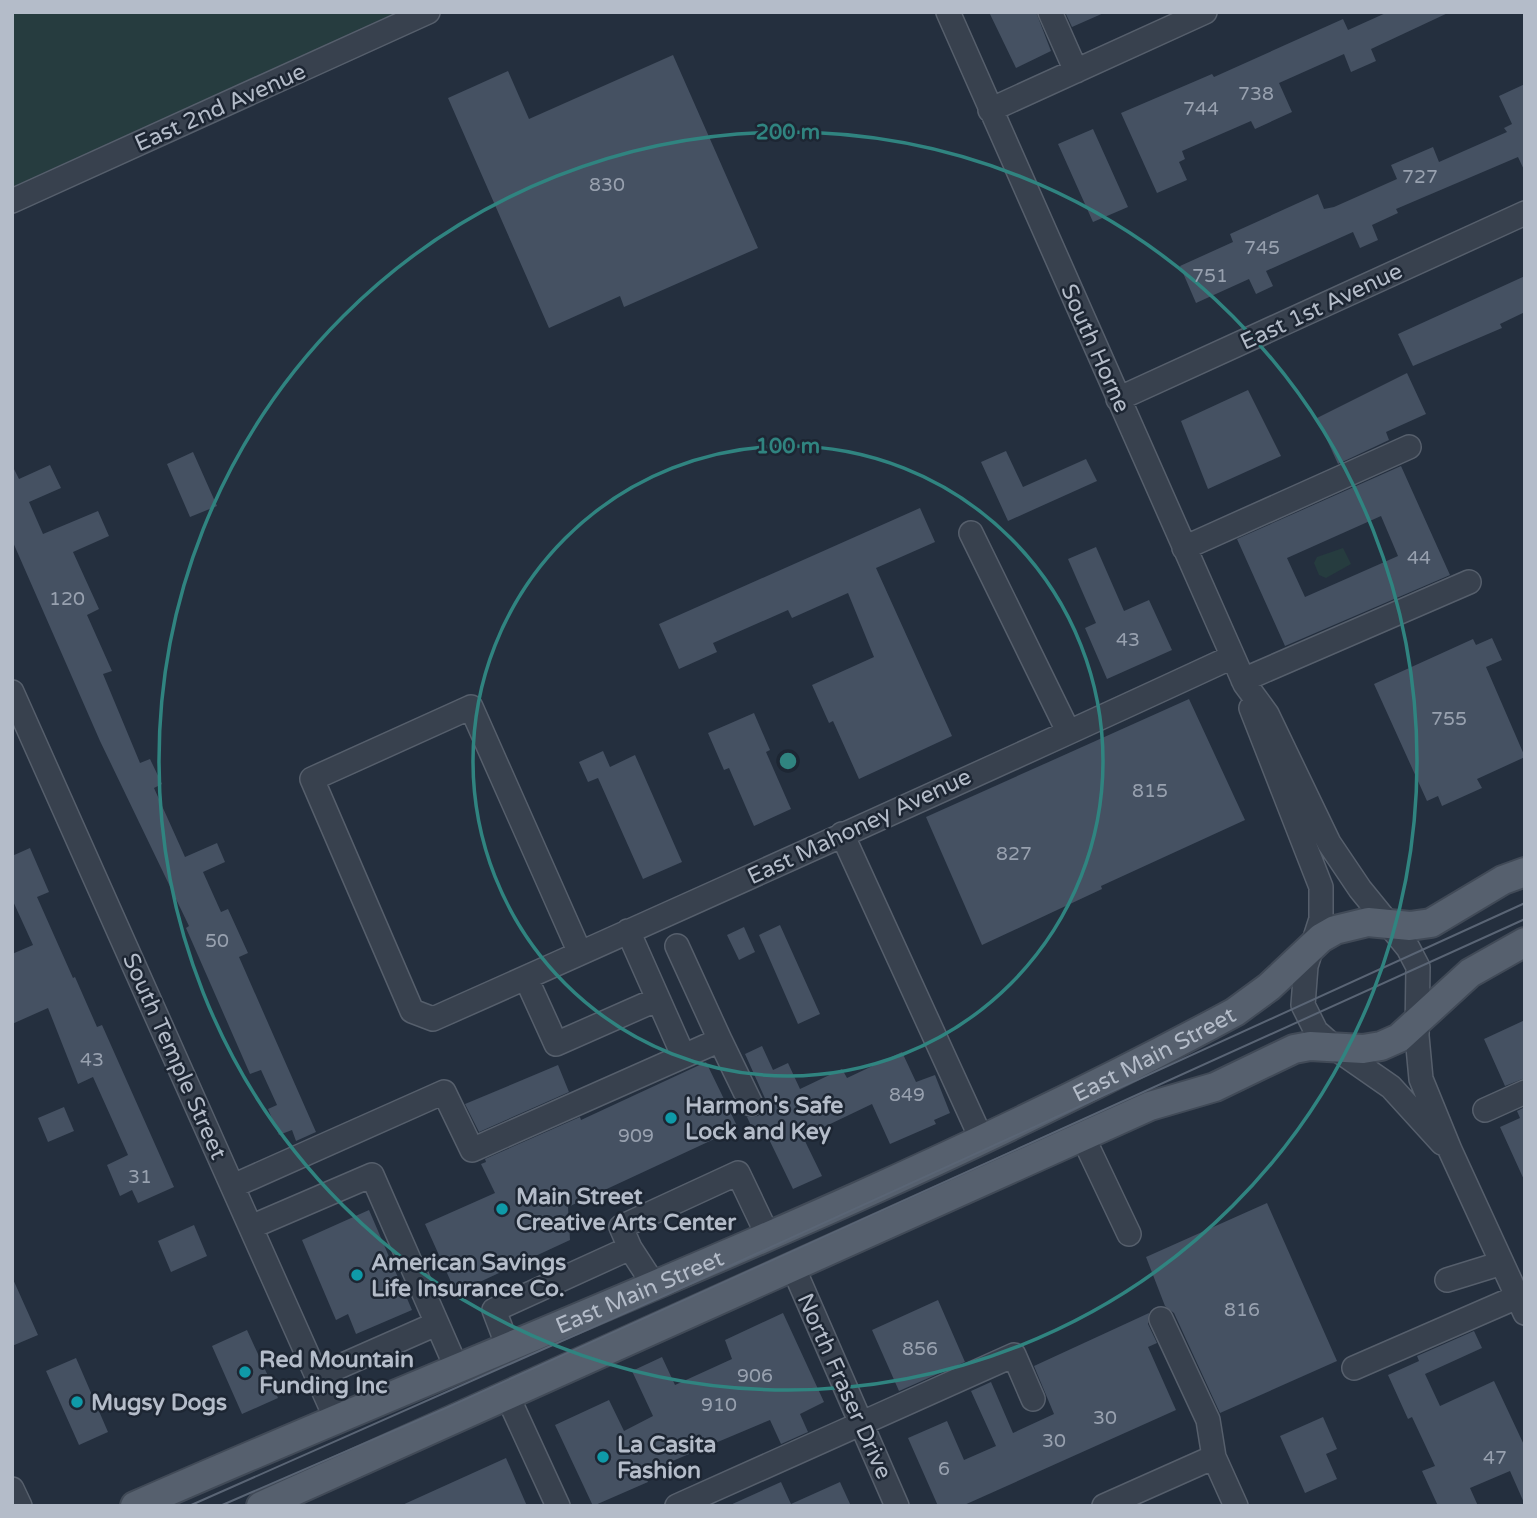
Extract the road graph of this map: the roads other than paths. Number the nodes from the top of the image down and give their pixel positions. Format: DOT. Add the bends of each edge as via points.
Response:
graph roads {
  1 [pos="428,12"];
  2 [pos="947,12"];
  3 [pos="1050,12"];
  4 [pos="1205,12"];
  5 [pos="1076,71"];
  6 [pos="990,110"];
  7 [pos="12,201"];
  8 [pos="1525,213"];
  9 [pos="1118,399"];
  10 [pos="1409,447"];
  11 [pos="971,533"];
  12 [pos="1184,548"];
  13 [pos="1469,582"];
  14 [pos="1232,657"];
  15 [pos="1244,682"];
  16 [pos="12,692"];
  17 [pos="1068,731"];
  18 [pos="842,834"];
  19 [pos="1525,872"];
  20 [pos="1386,923"];
  21 [pos="628,931"];
  22 [pos="1525,942"];
  23 [pos="677,946"];
  24 [pos="1311,947"];
  25 [pos="580,953"];
  26 [pos="526,978"];
  27 [pos="658,999"];
  28 [pos="1416,1019"];
  29 [pos="720,1040"];
  30 [pos="1335,1048"];
  31 [pos="683,1055"];
  32 [pos="1525,1092"];
  33 [pos="751,1104"];
  34 [pos="1485,1110"];
  35 [pos="1082,1135"];
  36 [pos="982,1140"];
  37 [pos="1450,1150"];
  38 [pos="233,1186"];
  39 [pos="251,1227"];
  40 [pos="1129,1234"];
  41 [pos="768,1237"];
  42 [pos="629,1248"];
  43 [pos="1502,1263"];
  44 [pos="793,1267"];
  45 [pos="1447,1280"];
  46 [pos="654,1285"];
  47 [pos="1521,1305"];
  48 [pos="1161,1319"];
  49 [pos="436,1324"];
  50 [pos="508,1347"];
  51 [pos="1354,1368"];
  52 [pos="457,1369"];
  53 [pos="318,1376"];
  54 [pos="507,1395"];
  55 [pos="1033,1399"];
  56 [pos="337,1421"];
  57 [pos="861,1422"];
  58 [pos="1214,1457"];
  59 [pos="12,1489"];
  60 [pos="20,1506"];
  61 [pos="135,1506"];
  62 [pos="261,1506"];
  63 [pos="558,1506"];
  64 [pos="677,1506"];
  65 [pos="897,1506"];
  66 [pos="1104,1506"];
  67 [pos="1236,1506"];
  1 -- 7 [label="street, East 2nd Avenue"];
  2 -- 6 [label="street, South Horne"];
  3 -- 5 [label="street"];
  4 -- 5 [label="street"];
  5 -- 6 [label="street"];
  6 -- 9 [label="street, South Horne"];
  8 -- 9 [label="street, East 1st Avenue"];
  9 -- 12 [label="street, South Horne"];
  10 -- 12 [label="street"];
  11 -- 17 [label="street"];
  12 -- 14 [label="street, South Horne"];
  13 -- 15 [label="street"];
  14 -- 15 [label="street, South Horne"];
  14 -- 17 [label="street, East Mahoney Avenue"];
  15 -- 20 [label="street, South Horne" via="1267,714 1329,843"];
  15 -- 24 [label="street, South Horne" via="1253,719 1321,887 1321,919"];
  16 -- 38 [label="street, South Temple Street"];
  17 -- 18 [label="street, East Mahoney Avenue"];
  18 -- 21 [label="street, East Mahoney Avenue"];
  18 -- 36 [label="street"];
  19 -- 20 [label="main road" via="1430,922 1414,926"];
  20 -- 24 [label="main road" via="1343,928"];
  20 -- 28 [label="street" via="1418,967"];
  21 -- 25 [label="street, East Mahoney Avenue"];
  21 -- 27 [label="street"];
  22 -- 28 [label="main road" via="1488,960"];
  23 -- 29 [label="street"];
  24 -- 30 [label="street" via="1303,1006 1316,1031"];
  24 -- 36 [label="main road, East Main Street" via="1235,1012"];
  25 -- 26 [label="street, East Mahoney Avenue"];
  25 -- 26 [label="street, East Mahoney Avenue" via="471,708 312,779 412,1012 433,1019"];
  26 -- 27 [label="street" via="556,1044"];
  27 -- 31 [label="street"];
  28 -- 30 [label="main road" via="1399,1038 1381,1046"];
  28 -- 37 [label="street" via="1418,1068"];
  29 -- 31 [label="street"];
  29 -- 33 [label="street"];
  30 -- 35 [label="main road, East Main Street" via="1294,1049 1216,1087 1150,1105"];
  30 -- 37 [label="street" via="1391,1087"];
  31 -- 38 [label="street" via="472,1150 444,1091"];
  32 -- 34 [label="street"];
  35 -- 40 [label="street"];
  35 -- 44 [label="main road, East Main Street"];
  36 -- 41 [label="main road, East Main Street"];
  37 -- 43 [label="street"];
  38 -- 39 [label="street, South Temple Street"];
  39 -- 49 [label="street" via="372,1175"];
  39 -- 53 [label="street, South Temple Street"];
  41 -- 42 [label="street" via="737,1172 621,1227"];
  41 -- 46 [label="main road, East Main Street"];
  42 -- 46 [label="street"];
  42 -- 50 [label="street" via="494,1310"];
  43 -- 45 [label="street"];
  43 -- 47 [label="street"];
  44 -- 54 [label="main road, East Main Street"];
  44 -- 57 [label="street, North Fraser Drive"];
  46 -- 50 [label="main road, East Main Street"];
  47 -- 51 [label="street"];
  48 -- 58 [label="street" via="1208,1420"];
  49 -- 52 [label="street"];
  49 -- 53 [label="street"];
  50 -- 52 [label="main road, East Main Street"];
  52 -- 56 [label="main road, East Main Street"];
  53 -- 56 [label="street, South Temple Street"];
  54 -- 62 [label="main road, East Main Street"];
  54 -- 63 [label="street"];
  55 -- 57 [label="street" via="1014,1354"];
  56 -- 61 [label="main road, East Main Street"];
  57 -- 64 [label="street"];
  57 -- 65 [label="street, North Fraser Drive"];
  58 -- 66 [label="street"];
  58 -- 67 [label="street"];
  59 -- 60 [label="street"];
}
